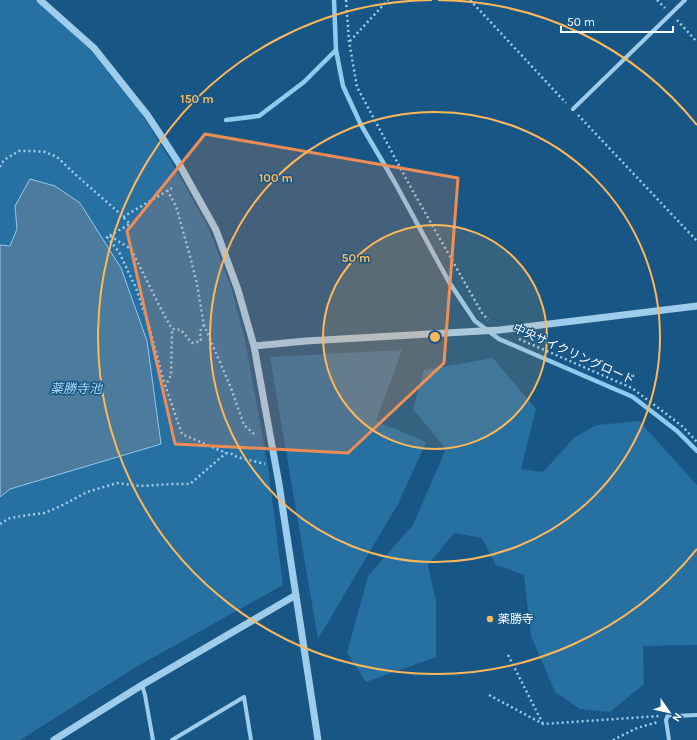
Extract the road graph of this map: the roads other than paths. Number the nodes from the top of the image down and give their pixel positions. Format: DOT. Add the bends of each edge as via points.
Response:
graph roads {
  1 [pos="40,0"];
  2 [pos="685,0"];
  3 [pos="573,109"];
  4 [pos="697,306"];
  5 [pos="254,346"];
  6 [pos="296,595"];
  7 [pos="142,685"];
  8 [pos="697,715"];
  9 [pos="54,740"];
  10 [pos="153,740"];
  11 [pos="172,740"];
  12 [pos="251,740"];
  13 [pos="318,740"];
  14 [pos="669,740"];
  1 -- 5 [label="street" via="94,48 148,116 178,162 216,230 238,290"];
  2 -- 3 [label="street"];
  4 -- 5 [label="street" via="499,330"];
  5 -- 6 [label="street"];
  6 -- 7 [label="street"];
  6 -- 13 [label="street"];
  7 -- 9 [label="street"];
  7 -- 10 [label="street"];
  8 -- 14 [label="street" via="667,718"];
  11 -- 12 [label="street" via="244,697"];
}
